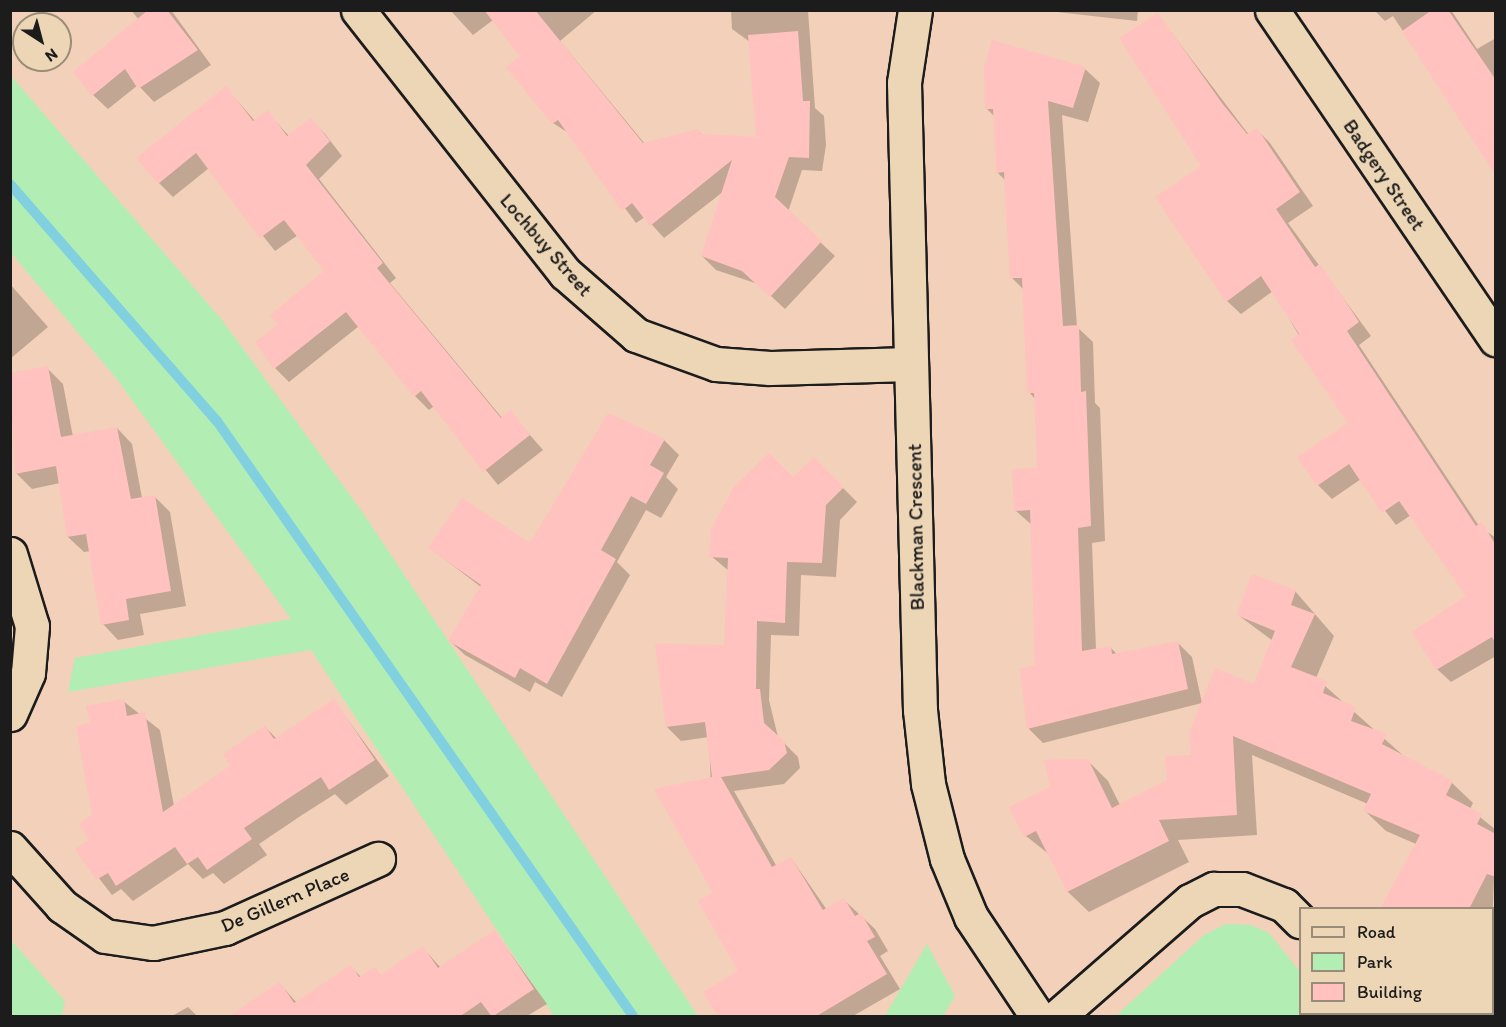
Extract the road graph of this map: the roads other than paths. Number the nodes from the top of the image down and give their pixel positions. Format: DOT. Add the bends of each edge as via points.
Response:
graph roads {
  1 [pos="358,10"];
  2 [pos="915,10"];
  3 [pos="1272,10"];
  4 [pos="1496,339"];
  5 [pos="911,364"];
  6 [pos="10,554"];
  7 [pos="10,714"];
  8 [pos="10,848"];
  9 [pos="378,859"];
  10 [pos="1299,920"];
  11 [pos="1037,1017"];
  12 [pos="1058,1017"];
  1 -- 5 [label="street, Lochbuy Street" via="565,273 636,334 716,364 770,368"];
  2 -- 5 [label="street, Blackman Crescent" via="904,83"];
  3 -- 4 [label="street, Badgery Street"];
  5 -- 11 [label="street, Blackman Crescent" via="920,710 928,784 947,859 971,917"];
  6 -- 7 [label="street" via="32,626 28,673"];
  8 -- 9 [label="street, De Gillern Place" via="62,906 105,936 153,943 225,928"];
  10 -- 12 [label="street" via="1284,905 1242,889 1214,889 1190,901"];
}
